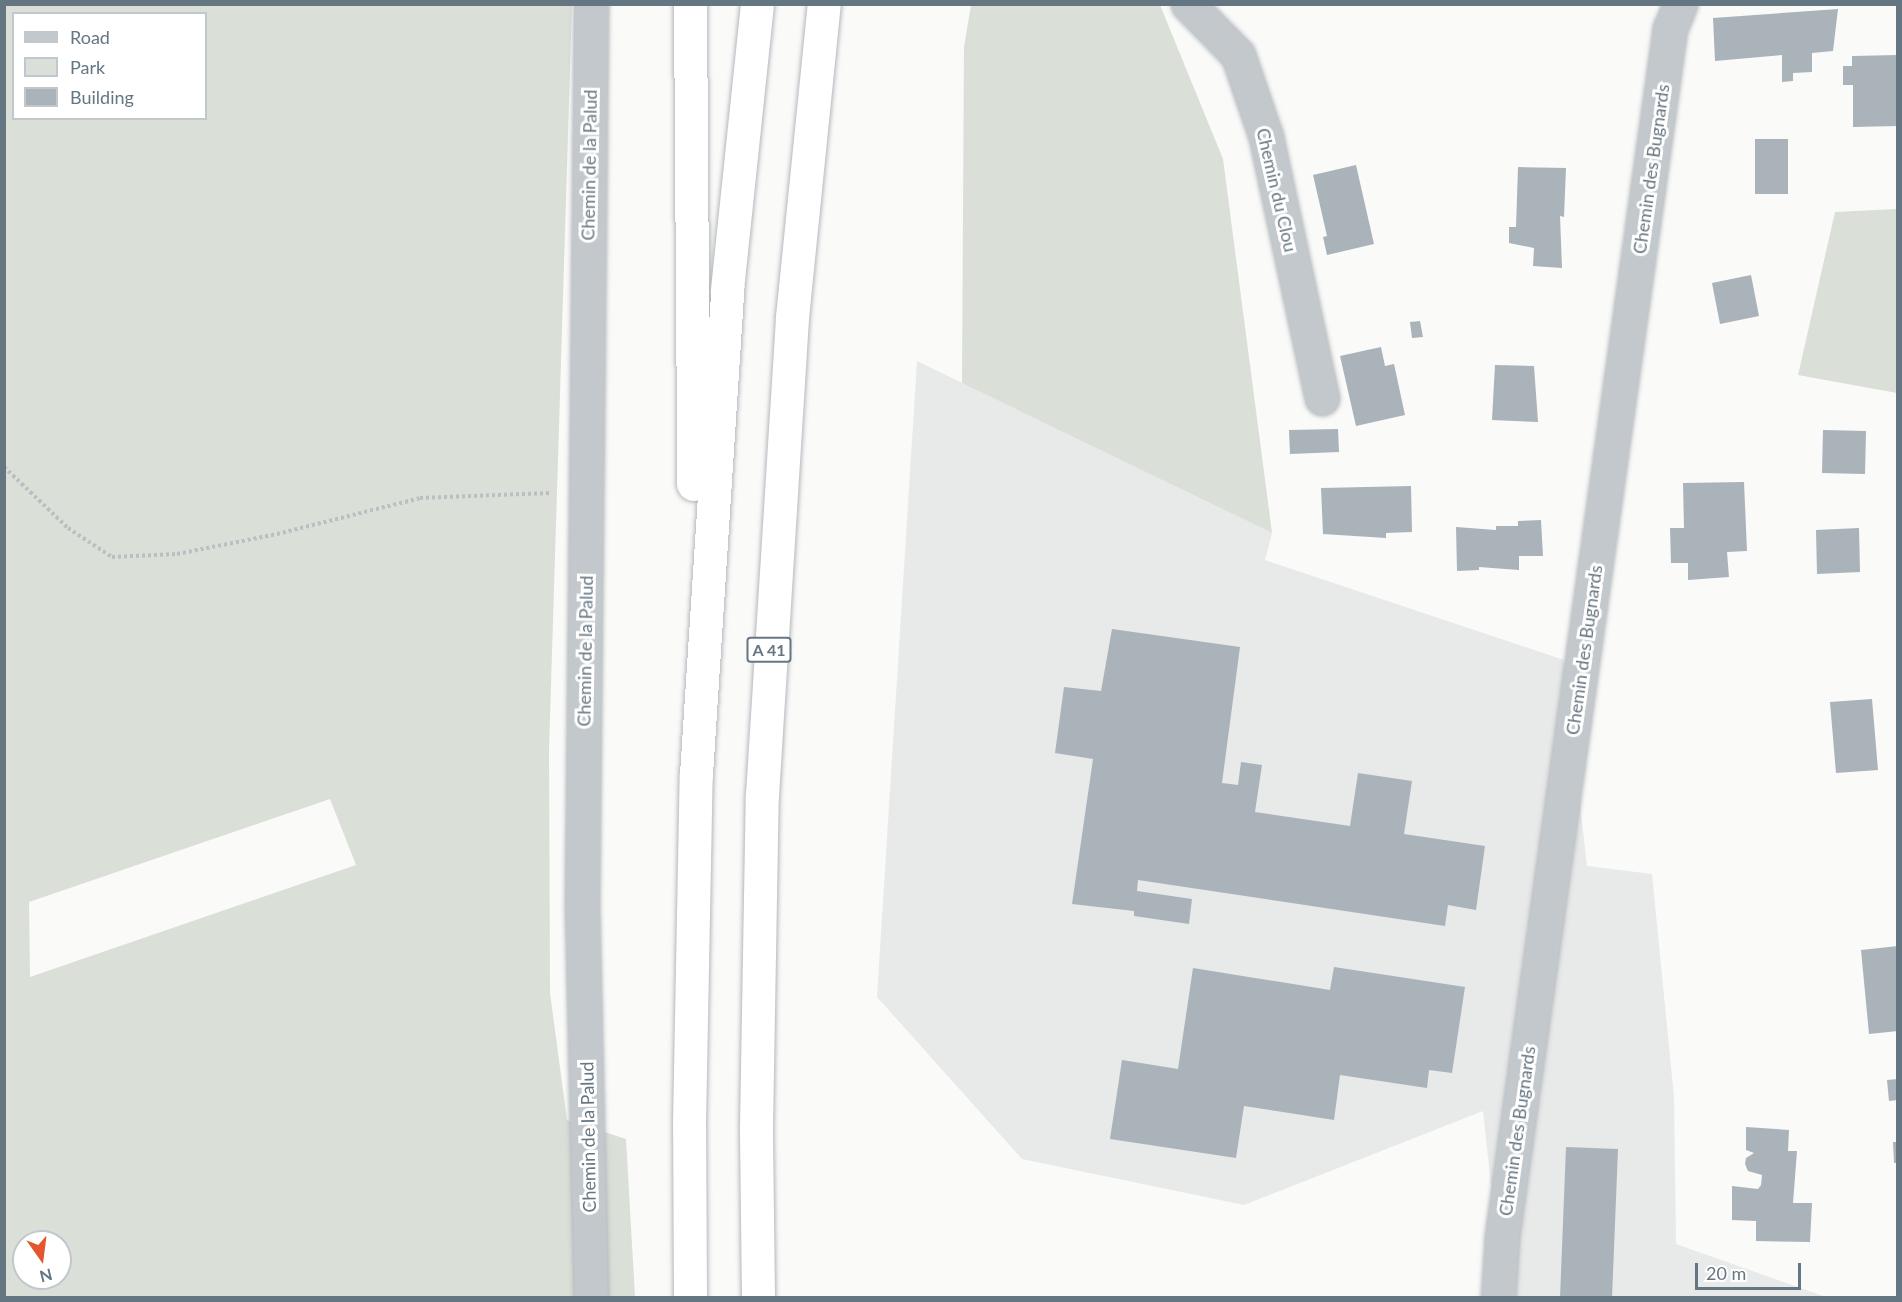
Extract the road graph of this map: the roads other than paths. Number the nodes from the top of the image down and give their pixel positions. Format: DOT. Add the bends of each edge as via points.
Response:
graph roads {
  1 [pos="591,4"];
  2 [pos="690,4"];
  3 [pos="757,4"];
  4 [pos="824,4"];
  5 [pos="1188,4"];
  6 [pos="1680,4"];
  7 [pos="1322,398"];
  8 [pos="696,774"];
  9 [pos="591,1298"];
  10 [pos="690,1298"];
  11 [pos="758,1298"];
  12 [pos="1498,1298"];
  1 -- 9 [label="street, Chemin de la Palud" via="582,904"];
  2 -- 8 [label="highway"];
  3 -- 8 [label="highway" via="727,289"];
  4 -- 11 [label="highway, A 41" via="792,318 763,772 756,1126"];
  5 -- 7 [label="street, Chemin du Clou" via="1238,55 1266,137"];
  6 -- 12 [label="street, Chemin des Bugnards" via="1668,41 1502,1236"];
  8 -- 10 [label="highway"];
}
